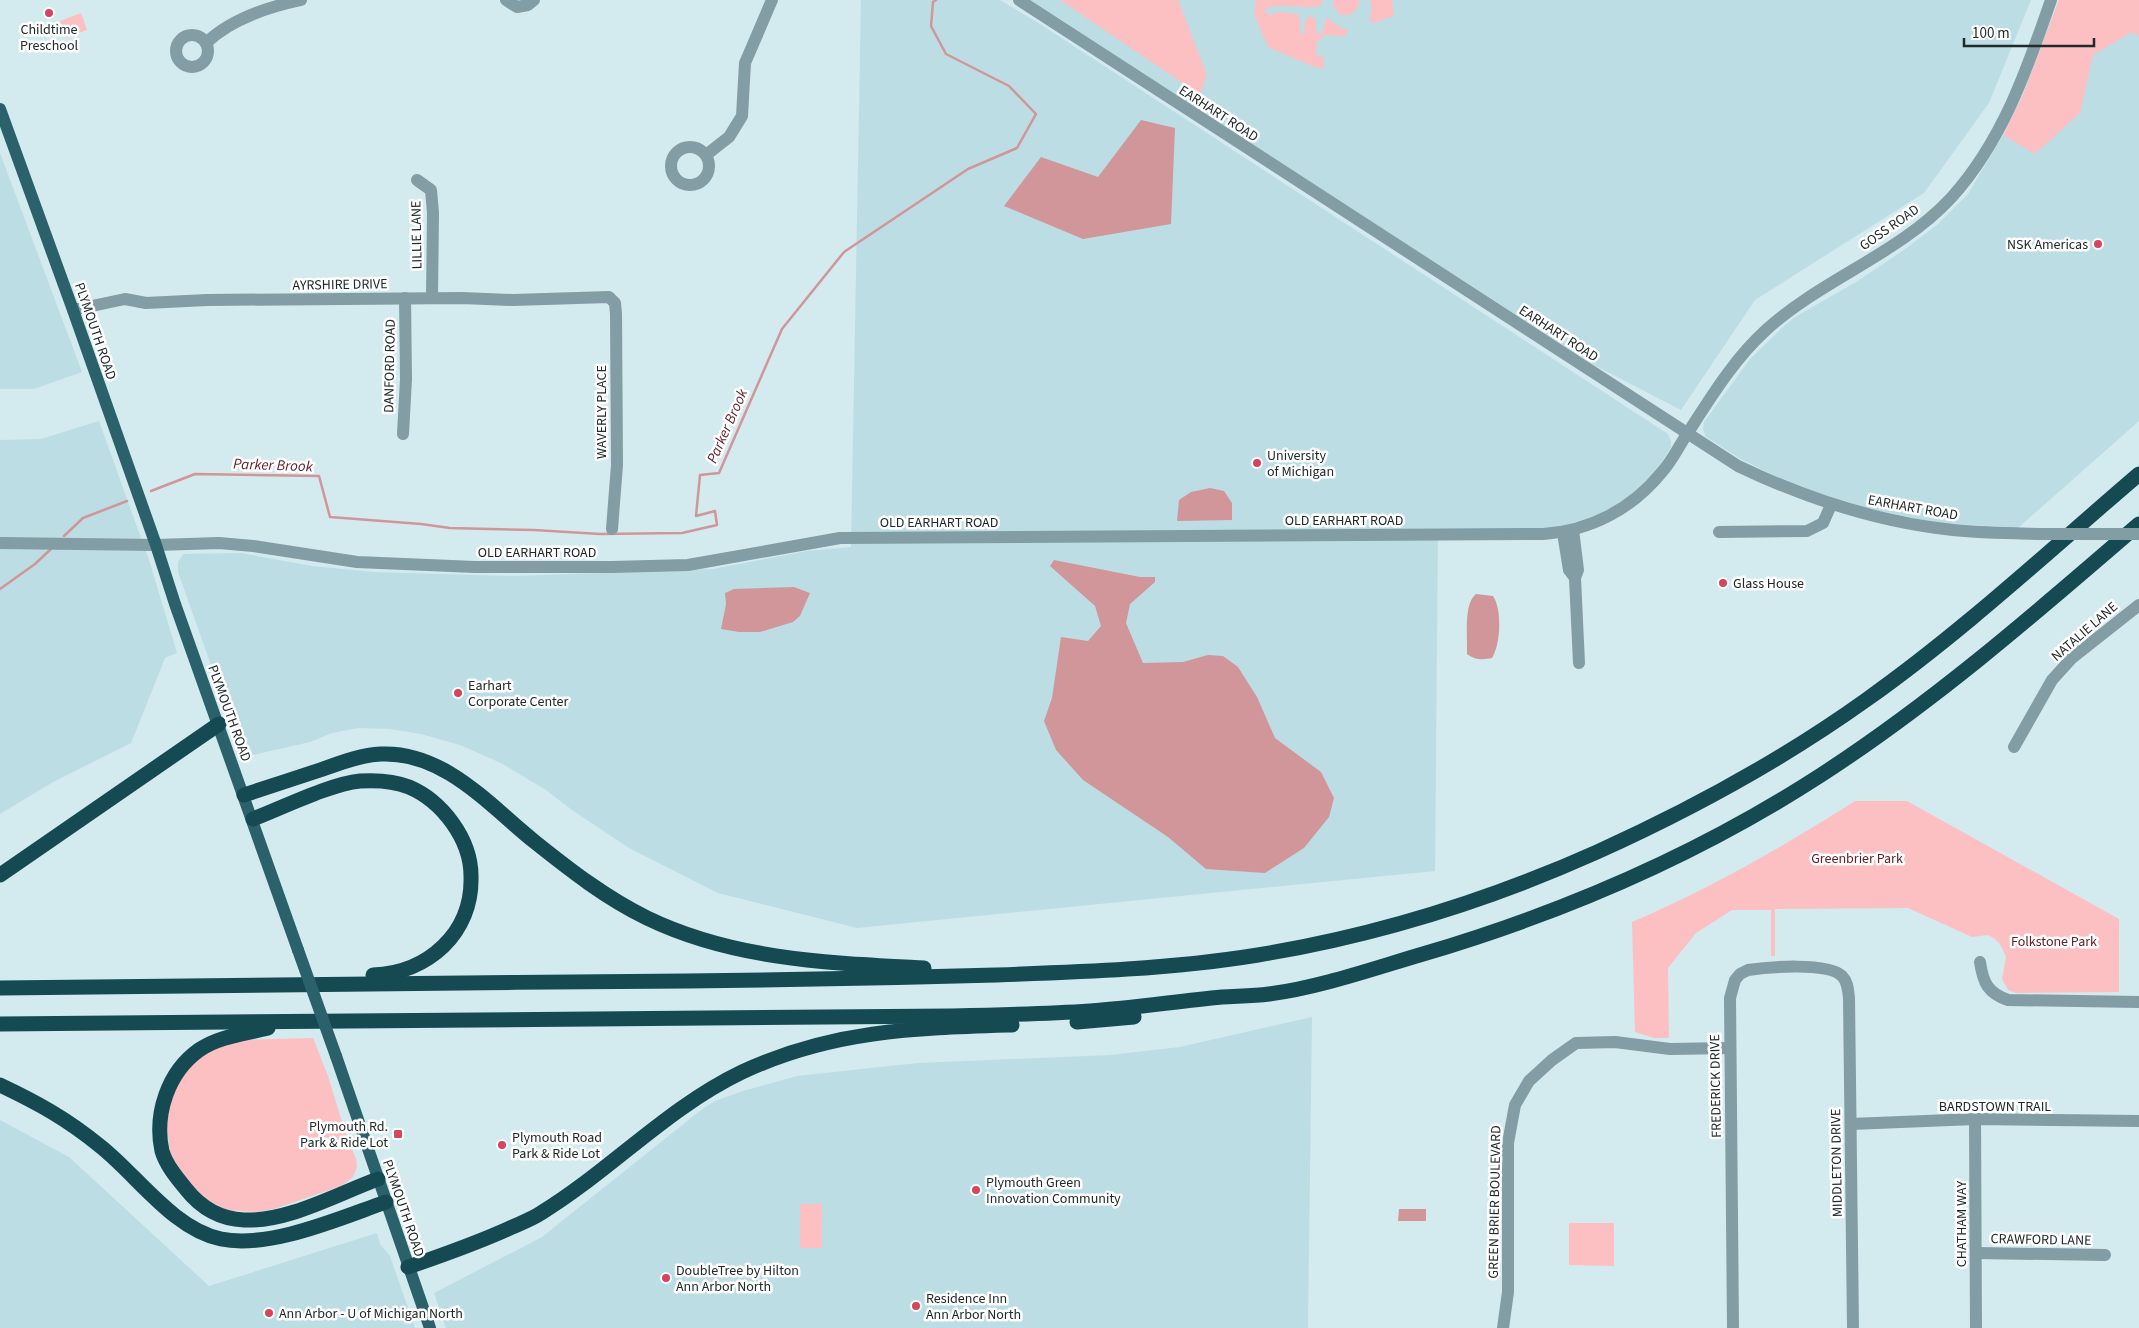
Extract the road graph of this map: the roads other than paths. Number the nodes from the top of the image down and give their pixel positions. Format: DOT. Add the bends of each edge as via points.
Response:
graph roads {
  1 [pos="301,0"];
  2 [pos="506,0"];
  3 [pos="534,0"];
  4 [pos="772,0"];
  5 [pos="1019,0"];
  6 [pos="2051,0"];
  7 [pos="284,2"];
  8 [pos="266,5"];
  9 [pos="206,43"];
  10 [pos="0,109"];
  11 [pos="706,155"];
  12 [pos="417,180"];
  13 [pos="609,297"];
  14 [pos="405,298"];
  15 [pos="432,298"];
  16 [pos="73,310"];
  17 [pos="403,434"];
  18 [pos="1686,434"];
  19 [pos="2139,474"];
  20 [pos="1831,504"];
  21 [pos="2139,524"];
  22 [pos="612,529"];
  23 [pos="1568,532"];
  24 [pos="1718,532"];
  25 [pos="2139,534"];
  26 [pos="0,543"];
  27 [pos="156,545"];
  28 [pos="2139,604"];
  29 [pos="1580,664"];
  30 [pos="219,724"];
  31 [pos="2014,747"];
  32 [pos="244,795"];
  33 [pos="253,819"];
  34 [pos="0,875"];
  35 [pos="1980,962"];
  36 [pos="1035,974"];
  37 [pos="262,983"];
  38 [pos="0,988"];
  39 [pos="1270,994"];
  40 [pos="1849,998"];
  41 [pos="2139,1002"];
  42 [pos="289,1022"];
  43 [pos="0,1024"];
  44 [pos="1730,1048"];
  45 [pos="0,1085"];
  46 [pos="1975,1119"];
  47 [pos="2139,1121"];
  48 [pos="1850,1124"];
  49 [pos="378,1179"];
  50 [pos="386,1202"];
  51 [pos="1977,1253"];
  52 [pos="2105,1255"];
  53 [pos="408,1267"];
  54 [pos="430,1328"];
  55 [pos="1503,1328"];
  56 [pos="1733,1328"];
  57 [pos="1853,1328"];
  58 [pos="1976,1328"];
  1 -- 7 [label="street"];
  2 -- 3 [label="street" via="517,7"];
  4 -- 11 [label="street" via="745,63 742,116 729,137"];
  5 -- 18 [label="street, EARHART ROAD"];
  6 -- 18 [label="street, GOSS ROAD" via="2020,87 2000,128 1951,197 1897,242 1807,299 1767,329 1744,352"];
  7 -- 8 [label="street"];
  8 -- 9 [label="street"];
  10 -- 16 [label="main road, PLYMOUTH ROAD"];
  12 -- 15 [label="street, LILLIE LANE" via="431,190"];
  13 -- 15 [label="street, AYRSHIRE DRIVE"];
  13 -- 22 [label="street, WAVERLY PLACE" via="615,303 616,314 617,464"];
  14 -- 15 [label="street, AYRSHIRE DRIVE"];
  14 -- 16 [label="street, AYRSHIRE DRIVE" via="146,303 125,299"];
  14 -- 17 [label="street, DANFORD ROAD"];
  16 -- 27 [label="main road, PLYMOUTH ROAD"];
  18 -- 20 [label="street, EARHART ROAD" via="1738,466"];
  18 -- 23 [label="street, OLD EARHART ROAD" via="1663,472 1634,500 1608,517"];
  19 -- 36 [label="highway" via="1931,651 1865,701 1726,787 1594,853 1524,882 1442,910 1256,956 1146,969"];
  20 -- 24 [label="street" via="1823,523 1806,531"];
  20 -- 25 [label="street, EARHART ROAD, bridge" via="1928,527 2038,534"];
  21 -- 39 [label="highway" via="1980,658 1897,723 1820,775 1706,841 1525,921 1332,980"];
  23 -- 27 [label="street, OLD EARHART ROAD" via="840,538 688,565 612,567 475,567 336,559 219,543"];
  23 -- 29 [label="street" via="1569,570 1575,578"];
  26 -- 27 [label="street, OLD EARHART ROAD"];
  27 -- 30 [label="main road, PLYMOUTH ROAD"];
  28 -- 31 [label="street, NATALIE LANE" via="2072,658 2052,680"];
  30 -- 32 [label="main road, PLYMOUTH ROAD"];
  30 -- 34 [label="highway"];
  32 -- 33 [label="main road, PLYMOUTH ROAD"];
  32 -- 36 [label="highway" via="359,757 382,754 411,756 431,762 465,784 591,886 647,918 698,939 780,958"];
  33 -- 37 [label="highway" via="337,786 359,781 383,781 409,787 437,804 454,824 466,849 472,876 468,907 457,928 441,949 420,965 389,974"];
  33 -- 49 [label="main road, PLYMOUTH ROAD, bridge"];
  35 -- 41 [label="street" via="1982,978 1989,989 2008,1000"];
  36 -- 37 [label="highway" via="847,979"];
  37 -- 38 [label="highway"];
  39 -- 42 [label="highway" via="1060,1013"];
  39 -- 53 [label="highway" via="1212,1007 1104,1021 931,1027 879,1032 813,1045 742,1072 700,1094 661,1121 590,1180 540,1214 492,1236"];
  40 -- 44 [label="street, FREDERICK DRIVE" via="1848,984 1842,976 1825,968 1748,970 1740,974 1732,988"];
  40 -- 48 [label="street, MIDDLETON DRIVE"];
  42 -- 43 [label="highway"];
  42 -- 49 [label="highway" via="225,1037 200,1050 183,1065 165,1093 160,1119 162,1152 175,1176 194,1200 217,1215 244,1220 289,1213"];
  44 -- 55 [label="street, GREEN BRIER BOULEVARD" via="1670,1049 1615,1042 1576,1044 1529,1081 1514,1105 1508,1143 1508,1292"];
  44 -- 56 [label="street, FREDERICK DRIVE"];
  45 -- 50 [label="highway" via="62,1117 102,1147 164,1206 193,1228 221,1239 280,1237"];
  46 -- 47 [label="street, BARDSTOWN TRAIL"];
  46 -- 48 [label="street, BARDSTOWN TRAIL"];
  46 -- 51 [label="street, CHATHAM WAY"];
  48 -- 57 [label="street, MIDDLETON DRIVE"];
  49 -- 50 [label="main road, PLYMOUTH ROAD"];
  50 -- 53 [label="main road, PLYMOUTH ROAD"];
  51 -- 52 [label="street, CRAWFORD LANE"];
  51 -- 58 [label="street, CHATHAM WAY"];
  53 -- 54 [label="main road, PLYMOUTH ROAD"];
}
